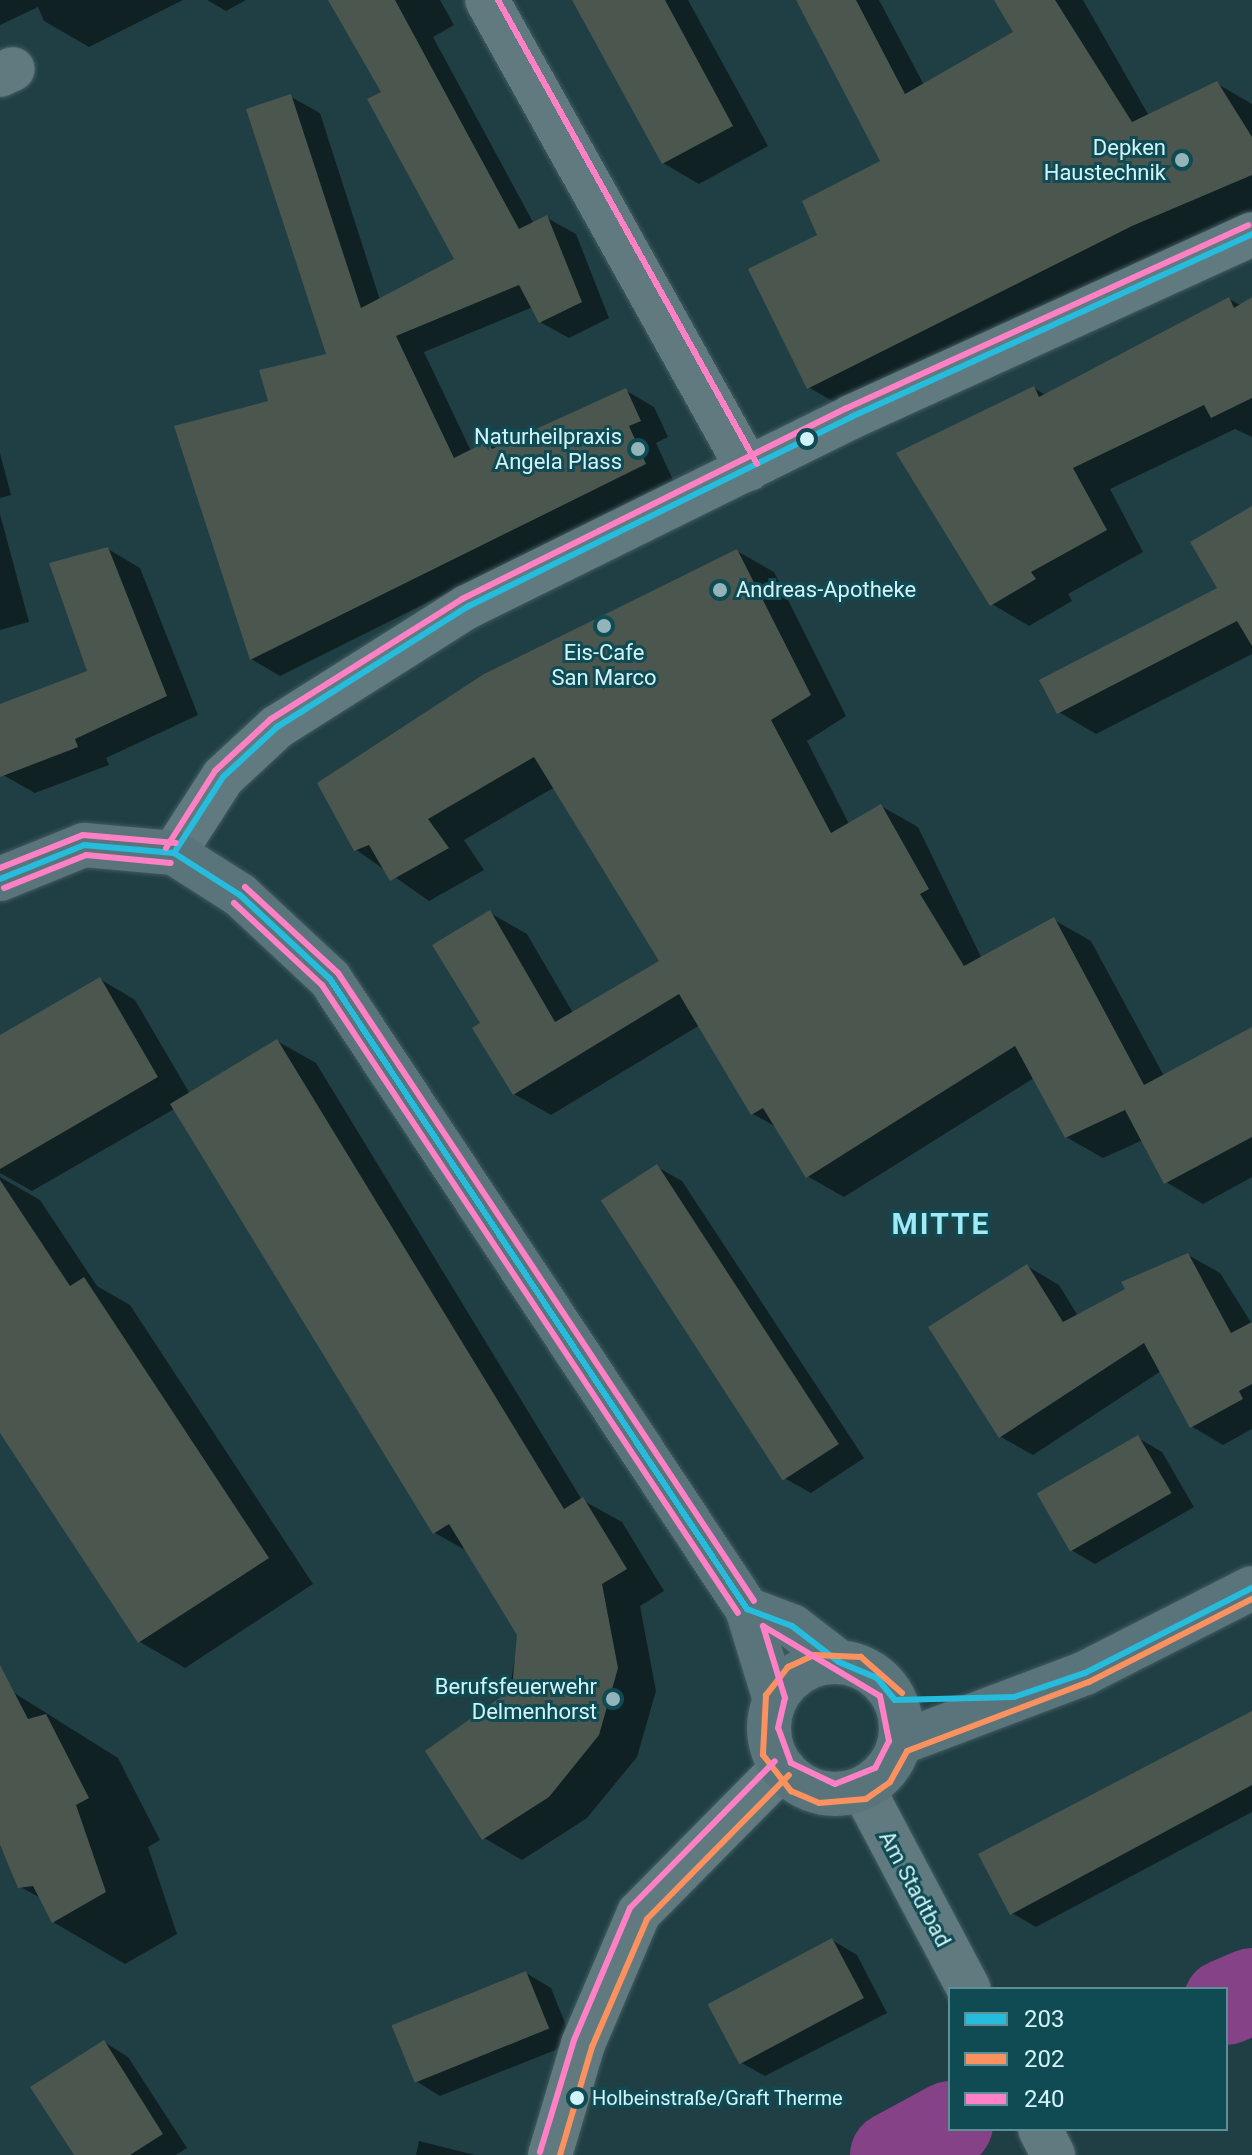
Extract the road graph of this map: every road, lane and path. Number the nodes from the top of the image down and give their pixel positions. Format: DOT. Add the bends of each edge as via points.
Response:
graph roads {
  1 [pos="487,0"];
  2 [pos="1252,234"];
  3 [pos="748,469"];
  4 [pos="174,853"];
  5 [pos="0,879"];
  6 [pos="1252,1588"];
  7 [pos="747,1609"];
  8 [pos="839,1662"];
  9 [pos="1014,1697"];
  10 [pos="775,1700"];
  11 [pos="895,1700"];
  12 [pos="900,1743"];
  13 [pos="782,1768"];
  14 [pos="863,1789"];
  15 [pos="968,1987"];
  16 [pos="1041,2131"];
  17 [pos="550,2155"];
  18 [pos="1053,2155"];
  1 -- 3 [label="street"];
  2 -- 3 [label="street"];
  3 -- 4 [label="street" via="467,607 322,693 223,777"];
  4 -- 5 [label="main road" via="84,845"];
  4 -- 7 [label="main road" via="240,895 330,979"];
  6 -- 9 [label="main road" via="1085,1673"];
  7 -- 8 [label="main road" via="792,1626"];
  7 -- 10 [label="main road"];
  8 -- 10 [label="main road" via="795,1675"];
  8 -- 11 [label="main road" via="877,1678"];
  9 -- 11 [label="main road"];
  9 -- 12 [label="main road"];
  10 -- 13 [label="main road" via="768,1729"];
  11 -- 12 [label="main road"];
  12 -- 14 [label="main road" via="882,1776"];
  13 -- 14 [label="main road" via="823,1794"];
  13 -- 17 [label="street" via="639,1913 583,2044"];
  14 -- 15 [label="street, Am Stadtbad"];
  16 -- 18 [label="street"];
}
